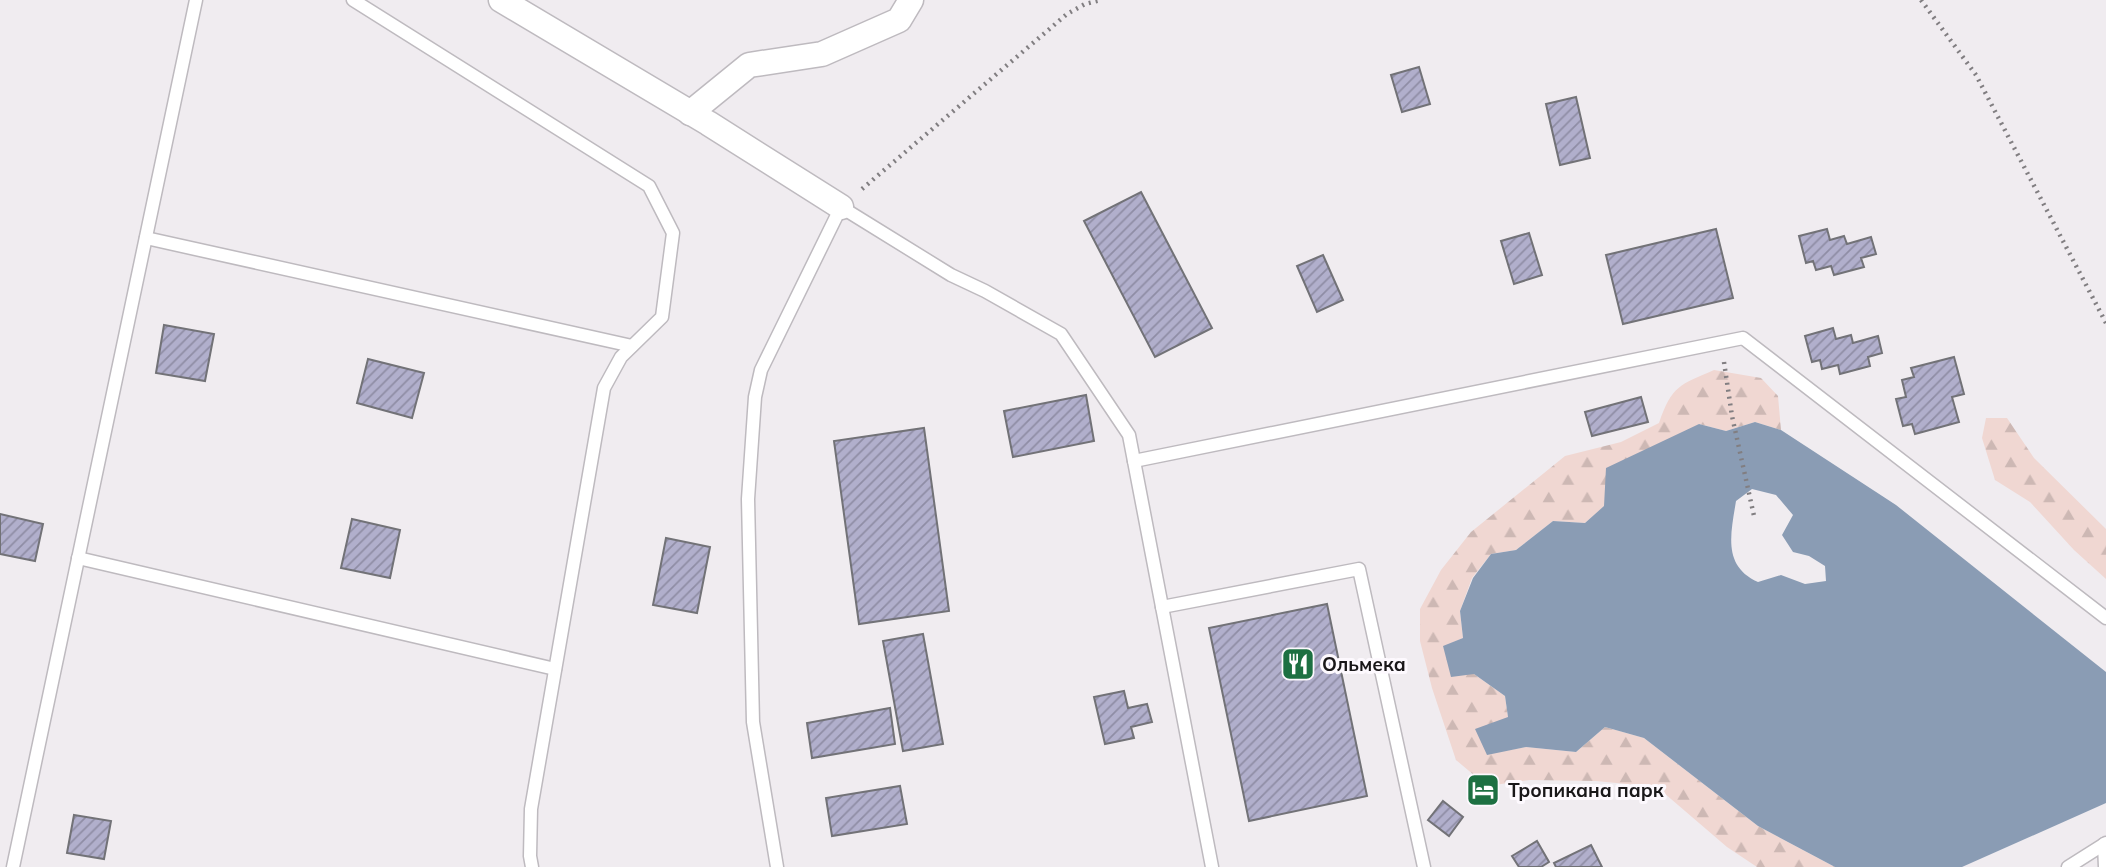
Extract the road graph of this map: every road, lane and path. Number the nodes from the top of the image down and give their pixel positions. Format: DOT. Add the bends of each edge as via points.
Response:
graph roads {
  1 [pos="197,0"];
  2 [pos="353,0"];
  3 [pos="501,0"];
  4 [pos="911,0"];
  5 [pos="1101,0"];
  6 [pos="1921,0"];
  7 [pos="690,113"];
  8 [pos="841,207"];
  9 [pos="146,238"];
  10 [pos="2106,323"];
  11 [pos="1720,342"];
  12 [pos="632,346"];
  13 [pos="1134,461"];
  14 [pos="1754,516"];
  15 [pos="78,558"];
  16 [pos="1162,607"];
  17 [pos="2106,618"];
  18 [pos="555,669"];
  19 [pos="2105,844"];
  20 [pos="13,867"];
  21 [pos="532,867"];
  22 [pos="777,867"];
  23 [pos="1212,867"];
  24 [pos="1424,867"];
  25 [pos="2068,867"];
  26 [pos="2105,867"];
  1 -- 9 [label="lane"];
  2 -- 12 [label="lane" via="649,186 673,233 662,317"];
  3 -- 7 [label="street"];
  4 -- 7 [label="street" via="899,20 822,54 749,65"];
  5 -- 8 [label="path" via="1067,15"];
  6 -- 10 [label="path" via="1976,75"];
  7 -- 8 [label="street"];
  8 -- 13 [label="lane" via="951,275 1061,334 1129,435"];
  8 -- 22 [label="lane" via="761,370 755,397 748,499 753,722"];
  9 -- 12 [label="lane"];
  9 -- 15 [label="lane"];
  11 -- 13 [label="lane"];
  11 -- 14 [label="path"];
  11 -- 17 [label="lane" via="1743,338"];
  12 -- 18 [label="lane" via="604,388"];
  13 -- 16 [label="lane"];
  15 -- 18 [label="lane"];
  15 -- 20 [label="lane"];
  16 -- 23 [label="lane"];
  16 -- 24 [label="lane" via="1359,569"];
  18 -- 21 [label="lane" via="531,809"];
  19 -- 25 [label="lane"];
  19 -- 26 [label="lane"];
}
